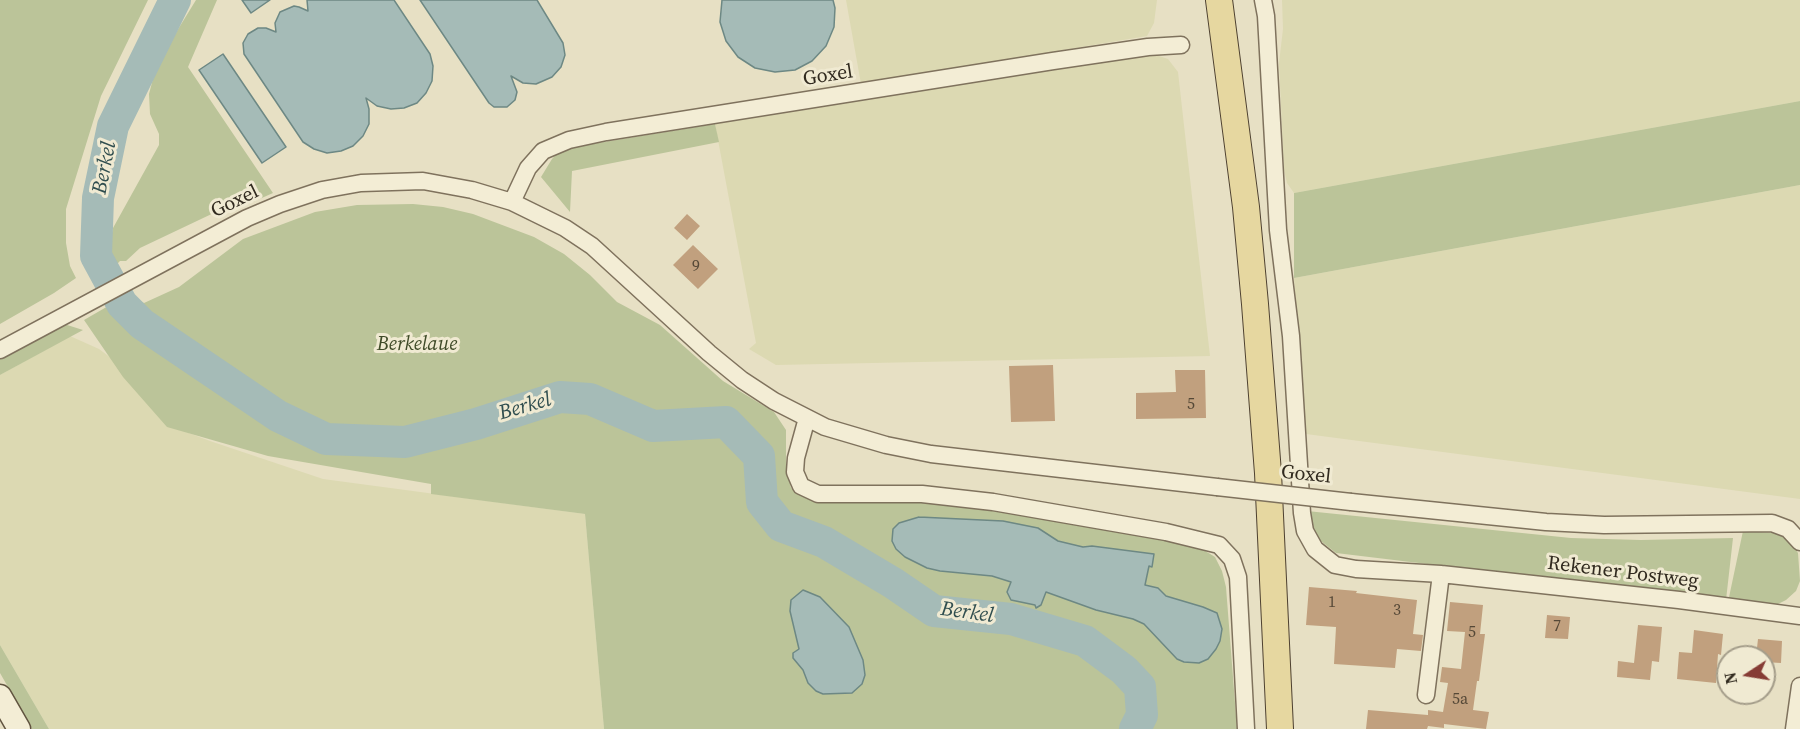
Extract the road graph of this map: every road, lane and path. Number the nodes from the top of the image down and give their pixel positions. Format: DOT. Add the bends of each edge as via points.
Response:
graph roads {
  1 [pos="1219,0"];
  2 [pos="1263,0"];
  3 [pos="1182,45"];
  4 [pos="512,202"];
  5 [pos="0,350"];
  6 [pos="807,418"];
  7 [pos="1301,494"];
  8 [pos="1800,542"];
  9 [pos="1441,574"];
  10 [pos="1800,616"];
  11 [pos="1800,686"];
  12 [pos="1426,695"];
  13 [pos="0,696"];
  14 [pos="19,729"];
  15 [pos="1246,729"];
  16 [pos="1280,729"];
  17 [pos="1794,729"];
  1 -- 16 [label="main road" via="1255,304 1272,534"];
  2 -- 7 [label="street, Goxel"];
  3 -- 4 [label="street, Goxel" via="1042,63 569,140 543,151 528,168"];
  4 -- 5 [label="street, Goxel" via="423,182 380,182 322,190 248,218"];
  4 -- 6 [label="street, Goxel" via="579,237 717,360 758,391"];
  6 -- 8 [label="street, Goxel, bridge" via="846,434 931,454 1581,524 1772,523 1788,529"];
  6 -- 15 [label="street" via="795,472 801,486 818,494 922,494 993,502 1219,545 1232,560 1239,577"];
  7 -- 9 [label="street, Rekener Postweg" via="1305,531 1315,549 1335,565"];
  9 -- 10 [label="street, Rekener Postweg"];
  9 -- 12 [label="street"];
  11 -- 17 [label="street"];
  13 -- 14 [label="street"];
}
